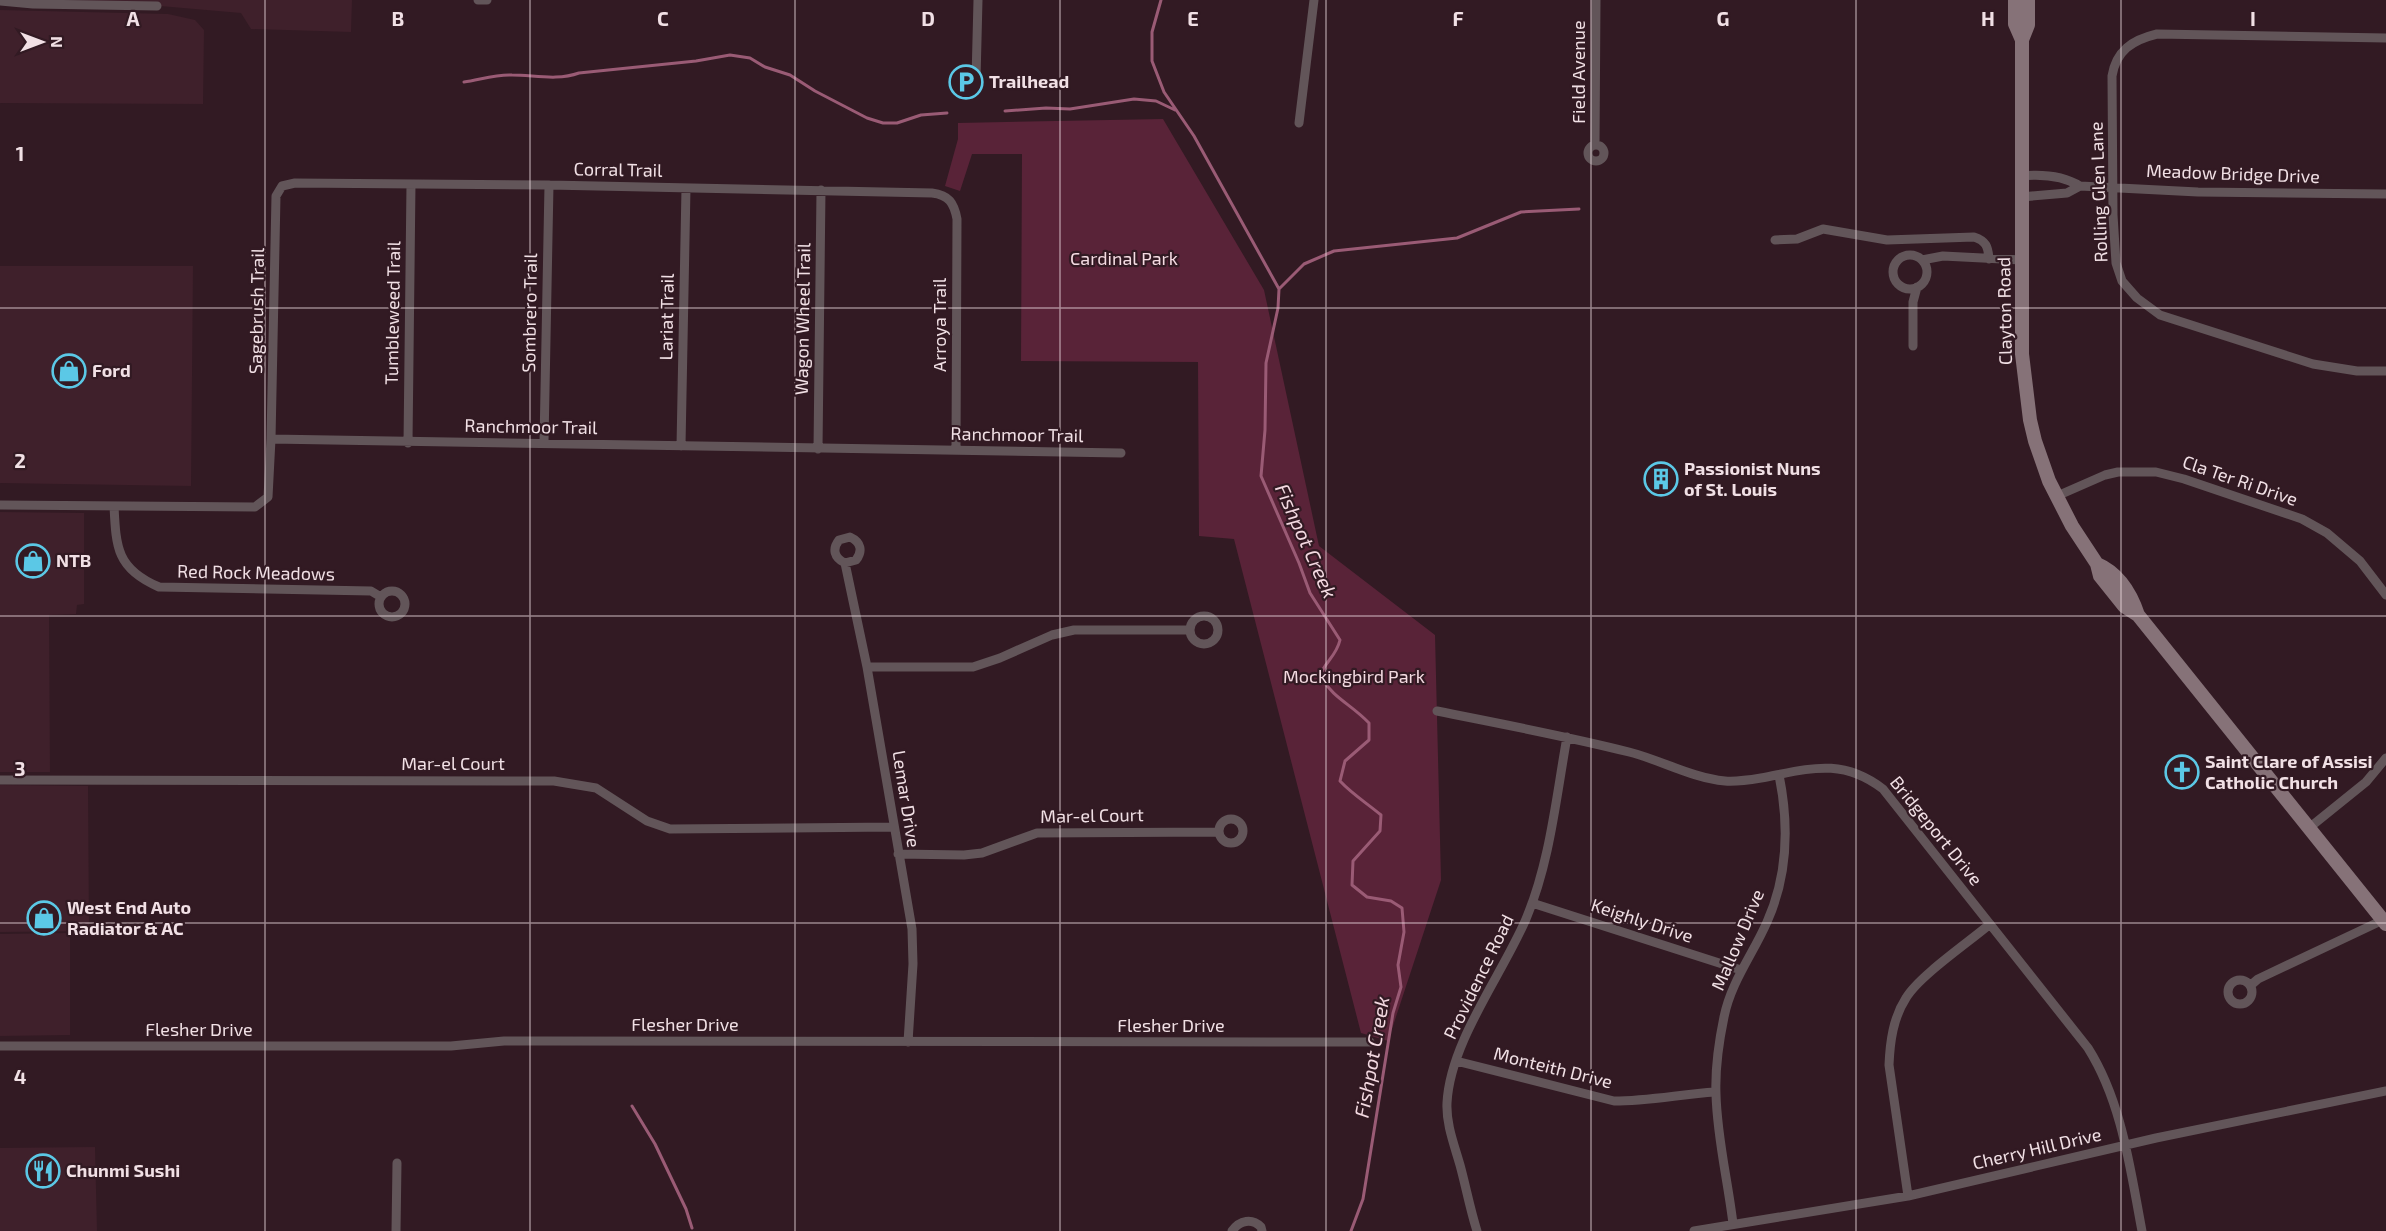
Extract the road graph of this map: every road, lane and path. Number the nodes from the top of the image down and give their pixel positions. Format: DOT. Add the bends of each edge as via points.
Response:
graph roads {
  1 [pos="477,0"];
  2 [pos="487,0"];
  3 [pos="978,0"];
  4 [pos="1314,0"];
  5 [pos="1596,0"];
  6 [pos="2015,0"];
  7 [pos="2028,0"];
  8 [pos="0,1"];
  9 [pos="157,6"];
  10 [pos="2386,38"];
  11 [pos="2022,40"];
  12 [pos="976,79"];
  13 [pos="1299,123"];
  14 [pos="1595,144"];
  15 [pos="2021,176"];
  16 [pos="411,184"];
  17 [pos="549,185"];
  18 [pos="282,186"];
  19 [pos="2080,186"];
  20 [pos="2114,186"];
  21 [pos="686,188"];
  22 [pos="821,190"];
  23 [pos="2386,194"];
  24 [pos="2021,197"];
  25 [pos="952,201"];
  26 [pos="1775,240"];
  27 [pos="1989,259"];
  28 [pos="1922,260"];
  29 [pos="2022,260"];
  30 [pos="1917,288"];
  31 [pos="1913,346"];
  32 [pos="2386,371"];
  33 [pos="271,439"];
  34 [pos="408,442"];
  35 [pos="544,442"];
  36 [pos="681,446"];
  37 [pos="818,449"];
  38 [pos="956,450"];
  39 [pos="1121,453"];
  40 [pos="2056,496"];
  41 [pos="0,505"];
  42 [pos="114,506"];
  43 [pos="845,563"];
  44 [pos="2386,596"];
  45 [pos="381,597"];
  46 [pos="1190,630"];
  47 [pos="867,667"];
  48 [pos="1437,711"];
  49 [pos="1567,737"];
  50 [pos="2386,758"];
  51 [pos="1779,775"];
  52 [pos="0,780"];
  53 [pos="894,827"];
  54 [pos="2309,828"];
  55 [pos="1219,832"];
  56 [pos="898,854"];
  57 [pos="1532,903"];
  58 [pos="2384,922"];
  59 [pos="1990,924"];
  60 [pos="1741,970"];
  61 [pos="2250,985"];
  62 [pos="908,1042"];
  63 [pos="1370,1042"];
  64 [pos="0,1046"];
  65 [pos="1456,1061"];
  66 [pos="2386,1091"];
  67 [pos="1715,1092"];
  68 [pos="2125,1146"];
  69 [pos="397,1163"];
  70 [pos="1908,1196"];
  71 [pos="1733,1224"];
  72 [pos="396,1231"];
  73 [pos="1232,1231"];
  74 [pos="1262,1231"];
  75 [pos="1477,1231"];
  76 [pos="1694,1231"];
  77 [pos="2142,1231"];
  1 -- 2 [label="street"];
  3 -- 12 [label="street"];
  4 -- 13 [label="street"];
  5 -- 14 [label="street, Field Avenue"];
  6 -- 11 [label="main road, Clayton Road" via="2015,24"];
  7 -- 11 [label="main road, Clayton Road" via="2028,25"];
  8 -- 9 [label="street"];
  10 -- 20 [label="street, Rolling Glen Lane" via="2157,34 2135,42 2120,53 2112,76"];
  11 -- 15 [label="main road, Clayton Road"];
  15 -- 19 [label="street, Meadow Bridge Drive" via="2068,179"];
  15 -- 24 [label="main road, Clayton Road"];
  16 -- 17 [label="street, Corral Trail"];
  16 -- 18 [label="street, Corral Trail"];
  16 -- 34 [label="street, Tumbleweed Trail"];
  17 -- 21 [label="street, Corral Trail"];
  17 -- 35 [label="street, Sombrero Trail"];
  18 -- 33 [label="street, Sagebrush Trail" via="276,196"];
  19 -- 20 [label="street, Meadow Bridge Drive"];
  19 -- 24 [label="street, Meadow Bridge Drive" via="2067,193"];
  20 -- 23 [label="street, Meadow Bridge Drive" via="2198,192"];
  20 -- 32 [label="street, Rolling Glen Lane" via="2114,241 2122,281 2160,315 2313,364"];
  21 -- 22 [label="street, Corral Trail"];
  21 -- 36 [label="street, Lariat Trail"];
  22 -- 25 [label="street, Corral Trail" via="932,193"];
  22 -- 37 [label="street, Wagon Wheel Trail"];
  24 -- 29 [label="main road, Clayton Road"];
  25 -- 38 [label="street, Arroya Trail" via="957,219"];
  26 -- 27 [label="street" via="1797,239 1823,229 1887,240 1974,237 1988,246"];
  27 -- 28 [label="street" via="1943,256"];
  27 -- 29 [label="street"];
  28 -- 30 [label="street" via="1927,275"];
  28 -- 30 [label="street" via="1908,255 1898,259 1893,268 1894,279 1901,286"];
  29 -- 40 [label="main road, Clayton Road" via="2022,354 2027,397 2035,441"];
  30 -- 31 [label="street" via="1913,302"];
  33 -- 34 [label="street, Ranchmoor Trail"];
  33 -- 42 [label="street" via="268,497 259,505"];
  34 -- 35 [label="street, Ranchmoor Trail"];
  35 -- 36 [label="street, Ranchmoor Trail"];
  36 -- 37 [label="street, Ranchmoor Trail"];
  37 -- 38 [label="street, Ranchmoor Trail"];
  38 -- 39 [label="street, Ranchmoor Trail"];
  40 -- 44 [label="street, Cla Ter Ri Drive" via="2118,472 2156,471 2184,478 2302,519 2327,533 2360,561"];
  40 -- 54 [label="main road, Clayton Road" via="2097,564 2100,576 2124,606 2138,615"];
  41 -- 42 [label="street"];
  42 -- 45 [label="street, Red Rock Meadows" via="116,539 126,565 139,578 159,587 371,591"];
  43 -- 47 [label="street, Lemar Drive"];
  46 -- 47 [label="street" via="1074,630 973,667"];
  47 -- 53 [label="street, Lemar Drive"];
  48 -- 49 [label="street, Bridgeport Drive"];
  49 -- 51 [label="street, Bridgeport Drive" via="1725,781"];
  49 -- 57 [label="street, Providence Road" via="1551,828"];
  50 -- 54 [label="street" via="2366,782"];
  51 -- 59 [label="street, Bridgeport Drive" via="1834,767 1877,784"];
  51 -- 60 [label="street, Mallow Drive" via="1786,828 1781,872 1768,921"];
  52 -- 53 [label="street, Mar-el Court" via="554,781 596,788 647,821 670,829"];
  53 -- 56 [label="street, Lemar Drive"];
  54 -- 58 [label="main road, Clayton Road"];
  55 -- 56 [label="street, Mar-el Court" via="1037,832 982,853"];
  56 -- 62 [label="street, Lemar Drive" via="912,929"];
  57 -- 60 [label="street, Keighly Drive"];
  57 -- 65 [label="street, Providence Road"];
  58 -- 61 [label="street"];
  59 -- 68 [label="street, Bridgeport Drive" via="2098,1064 2117,1112"];
  59 -- 70 [label="street" via="1915,986 1896,1020 1889,1065"];
  60 -- 67 [label="street, Mallow Drive" via="1725,1014"];
  62 -- 63 [label="street, Flesher Drive"];
  62 -- 64 [label="street, Flesher Drive"];
  65 -- 67 [label="street, Monteith Drive" via="1614,1101"];
  65 -- 75 [label="street, Providence Road" via="1447,1104 1448,1123"];
  66 -- 68 [label="street, Cherry Hill Drive"];
  67 -- 71 [label="street, Mallow Drive"];
  68 -- 70 [label="street, Cherry Hill Drive"];
  68 -- 77 [label="street, Bridgeport Drive"];
  69 -- 72 [label="street"];
  70 -- 71 [label="street, Cherry Hill Drive"];
  71 -- 76 [label="street, Cherry Hill Drive"];
  73 -- 74 [label="street" via="1245,1221 1255,1221"];
}
